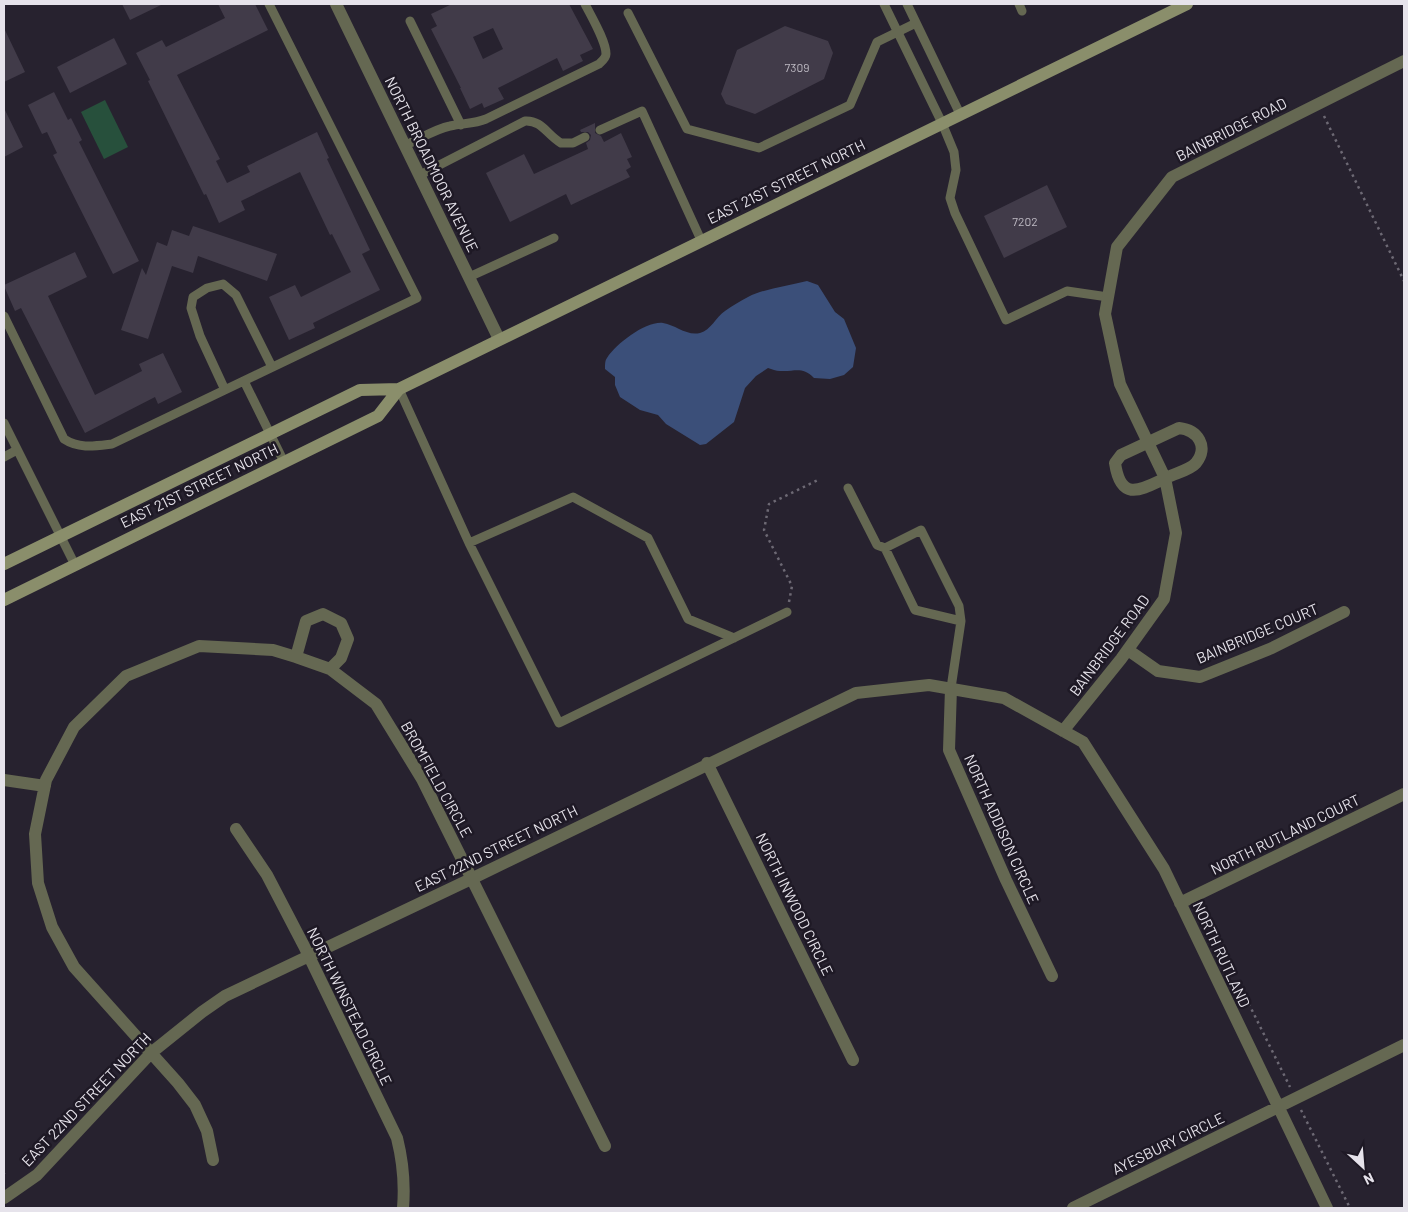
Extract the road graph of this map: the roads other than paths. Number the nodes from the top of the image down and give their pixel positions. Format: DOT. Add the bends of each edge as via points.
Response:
graph roads {
  1 [pos="270,4"];
  2 [pos="336,4"];
  3 [pos="585,4"];
  4 [pos="884,4"];
  5 [pos="907,4"];
  6 [pos="1187,4"];
  7 [pos="628,13"];
  8 [pos="410,21"];
  9 [pos="916,23"];
  10 [pos="898,32"];
  11 [pos="1404,61"];
  12 [pos="960,114"];
  13 [pos="942,123"];
  14 [pos="461,125"];
  15 [pos="600,130"];
  16 [pos="585,137"];
  17 [pos="406,145"];
  18 [pos="420,175"];
  19 [pos="554,238"];
  20 [pos="701,240"];
  21 [pos="469,277"];
  22 [pos="1108,296"];
  23 [pos="4,316"];
  24 [pos="499,339"];
  25 [pos="272,367"];
  26 [pos="244,381"];
  27 [pos="399,389"];
  28 [pos="225,390"];
  29 [pos="4,423"];
  30 [pos="271,434"];
  31 [pos="1148,443"];
  32 [pos="17,450"];
  33 [pos="4,457"];
  34 [pos="284,462"];
  35 [pos="1165,478"];
  36 [pos="848,488"];
  37 [pos="61,536"];
  38 [pos="469,543"];
  39 [pos="884,548"];
  40 [pos="4,564"];
  41 [pos="75,564"];
  42 [pos="4,600"];
  43 [pos="786,612"];
  44 [pos="1344,612"];
  45 [pos="961,621"];
  46 [pos="734,638"];
  47 [pos="1128,650"];
  48 [pos="296,657"];
  49 [pos="330,669"];
  50 [pos="951,688"];
  51 [pos="1063,731"];
  52 [pos="707,763"];
  53 [pos="4,780"];
  54 [pos="45,786"];
  55 [pos="1404,794"];
  56 [pos="236,829"];
  57 [pos="471,879"];
  58 [pos="1180,903"];
  59 [pos="309,956"];
  60 [pos="1052,976"];
  61 [pos="1404,1045"];
  62 [pos="151,1053"];
  63 [pos="853,1060"];
  64 [pos="1277,1108"];
  65 [pos="605,1146"];
  66 [pos="212,1160"];
  67 [pos="4,1198"];
  68 [pos="4,1204"];
  69 [pos="6,1208"];
  70 [pos="403,1208"];
  71 [pos="1073,1208"];
  72 [pos="1327,1208"];
  1 -- 25 [label="lane" via="417,298"];
  2 -- 17 [label="street, NORTH BROADMOOR AVENUE"];
  3 -- 14 [label="lane" via="604,43 606,54 599,64 507,110"];
  4 -- 10 [label="lane"];
  5 -- 9 [label="lane"];
  6 -- 12 [label="main road, EAST 21ST STREET NORTH"];
  7 -- 10 [label="lane" via="687,129 759,148 850,105 877,42"];
  8 -- 14 [label="lane"];
  9 -- 10 [label="lane"];
  9 -- 12 [label="lane"];
  10 -- 13 [label="lane"];
  11 -- 22 [label="street, BAINBRIDGE ROAD" via="1172,177 1117,247"];
  12 -- 13 [label="main road, EAST 21ST STREET NORTH"];
  13 -- 20 [label="main road, EAST 21ST STREET NORTH"];
  13 -- 22 [label="lane" via="954,152 956,170 950,198 1006,320 1067,292"];
  14 -- 17 [label="lane" via="440,129"];
  15 -- 20 [label="lane" via="642,111"];
  16 -- 18 [label="lane" via="573,143 560,143 539,124 525,121"];
  17 -- 18 [label="street, NORTH BROADMOOR AVENUE"];
  18 -- 21 [label="street, NORTH BROADMOOR AVENUE"];
  19 -- 21 [label="lane"];
  20 -- 24 [label="main road, EAST 21ST STREET NORTH"];
  21 -- 24 [label="street, NORTH BROADMOOR AVENUE"];
  22 -- 31 [label="street, BAINBRIDGE ROAD" via="1105,314 1120,384"];
  23 -- 28 [label="lane" via="64,440 73,445 112,444"];
  24 -- 27 [label="main road, EAST 21ST STREET NORTH"];
  25 -- 26 [label="lane"];
  25 -- 28 [label="lane" via="236,295 223,284 208,288 193,297 191,308"];
  26 -- 28 [label="lane"];
  26 -- 30 [label="lane"];
  27 -- 30 [label="main road, EAST 21ST STREET NORTH" via="360,390"];
  27 -- 34 [label="main road, EAST 21ST STREET NORTH" via="378,416"];
  27 -- 38 [label="lane"];
  29 -- 32 [label="lane"];
  30 -- 34 [label="lane"];
  30 -- 37 [label="main road, EAST 21ST STREET NORTH"];
  31 -- 35 [label="street, BAINBRIDGE ROAD"];
  31 -- 35 [label="street" via="1121,455 1116,463 1117,475 1123,486 1132,491 1142,490"];
  31 -- 35 [label="street" via="1179,428 1196,433 1201,455 1194,465"];
  32 -- 33 [label="lane"];
  32 -- 37 [label="lane"];
  34 -- 41 [label="main road, EAST 21ST STREET NORTH"];
  35 -- 47 [label="street, BAINBRIDGE ROAD" via="1176,533 1164,599"];
  36 -- 39 [label="lane" via="877,545"];
  37 -- 40 [label="main road, EAST 21ST STREET NORTH"];
  37 -- 41 [label="lane"];
  38 -- 46 [label="lane" via="573,497 648,538 688,619"];
  38 -- 46 [label="lane" via="559,723"];
  39 -- 45 [label="lane" via="915,610"];
  39 -- 45 [label="lane" via="921,530 959,606"];
  41 -- 42 [label="main road, EAST 21ST STREET NORTH"];
  43 -- 46 [label="lane"];
  44 -- 47 [label="street, BAINBRIDGE COURT" via="1272,648 1200,677 1158,671"];
  45 -- 50 [label="lane"];
  47 -- 51 [label="street, BAINBRIDGE ROAD"];
  48 -- 49 [label="street, BROMFIELD CIRCLE"];
  48 -- 49 [label="street" via="306,621 323,614 341,623 348,639 341,658"];
  48 -- 54 [label="street, BROMFIELD CIRCLE" via="273,650 199,646 126,676 74,727"];
  49 -- 57 [label="street, BROMFIELD CIRCLE" via="376,704 422,779"];
  50 -- 51 [label="street, EAST 22ND STREET NORTH" via="1004,698"];
  50 -- 52 [label="street, EAST 22ND STREET NORTH" via="929,685 856,692"];
  50 -- 60 [label="street, NORTH ADDISON CIRCLE" via="949,750"];
  51 -- 58 [label="street, NORTH RUTLAND" via="1083,742 1164,869"];
  52 -- 57 [label="street, EAST 22ND STREET NORTH"];
  52 -- 63 [label="street, NORTH INWOOD CIRCLE"];
  53 -- 54 [label="street"];
  54 -- 62 [label="street, BROMFIELD CIRCLE" via="35,834 38,883 52,927 74,967"];
  55 -- 58 [label="street, NORTH RUTLAND COURT"];
  56 -- 59 [label="street, NORTH WINSTEAD CIRCLE" via="267,875"];
  57 -- 59 [label="street, EAST 22ND STREET NORTH"];
  57 -- 65 [label="street, BROMFIELD CIRCLE"];
  58 -- 64 [label="street, NORTH RUTLAND"];
  59 -- 62 [label="street, EAST 22ND STREET NORTH" via="225,996"];
  59 -- 70 [label="street, NORTH WINSTEAD CIRCLE" via="397,1138 403,1162"];
  61 -- 64 [label="street, AYESBURY CIRCLE"];
  62 -- 66 [label="street, BROMFIELD CIRCLE" via="195,1105 207,1131"];
  62 -- 67 [label="street, EAST 22ND STREET NORTH" via="37,1175"];
  64 -- 71 [label="street, AYESBURY CIRCLE"];
  64 -- 72 [label="street, NORTH RUTLAND"];
  68 -- 69 [label="street"];
}
